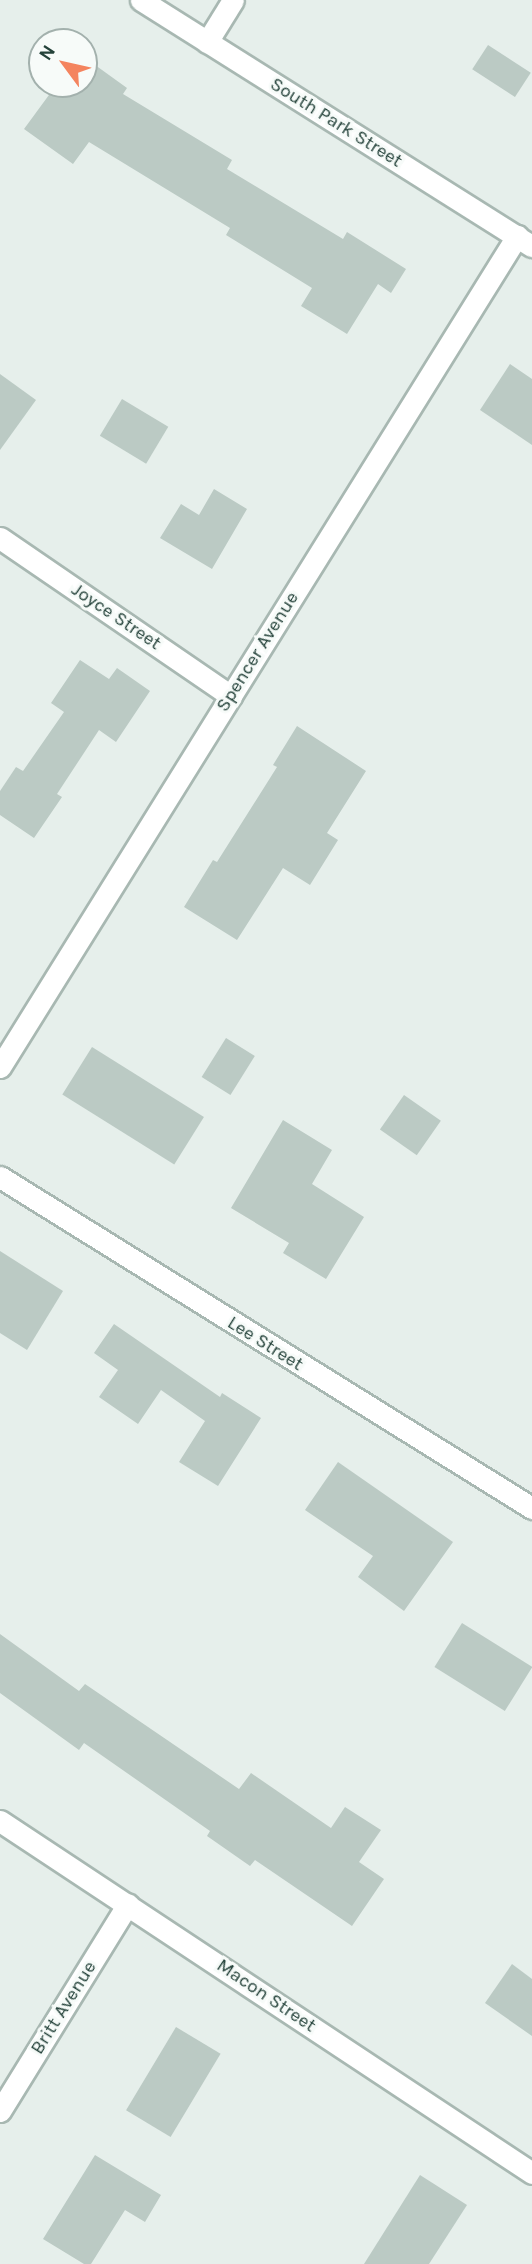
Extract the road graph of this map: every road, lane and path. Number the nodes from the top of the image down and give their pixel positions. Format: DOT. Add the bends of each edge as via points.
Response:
graph roads {
  1 [pos="141,0"];
  2 [pos="233,0"];
  3 [pos="207,42"];
  4 [pos="524,241"];
  5 [pos="0,538"];
  6 [pos="231,696"];
  7 [pos="0,1067"];
  8 [pos="0,1177"];
  9 [pos="532,1508"];
  10 [pos="0,1821"];
  11 [pos="128,1904"];
  12 [pos="0,2111"];
  13 [pos="532,2173"];
  1 -- 3 [label="street, South Park Street"];
  2 -- 3 [label="street"];
  3 -- 4 [label="street, South Park Street"];
  4 -- 6 [label="street, Spencer Avenue"];
  5 -- 6 [label="street, Joyce Street"];
  6 -- 7 [label="street, Spencer Avenue"];
  8 -- 9 [label="street, Lee Street"];
  10 -- 11 [label="street, Macon Street"];
  11 -- 12 [label="street, Britt Avenue"];
  11 -- 13 [label="street, Macon Street"];
}
